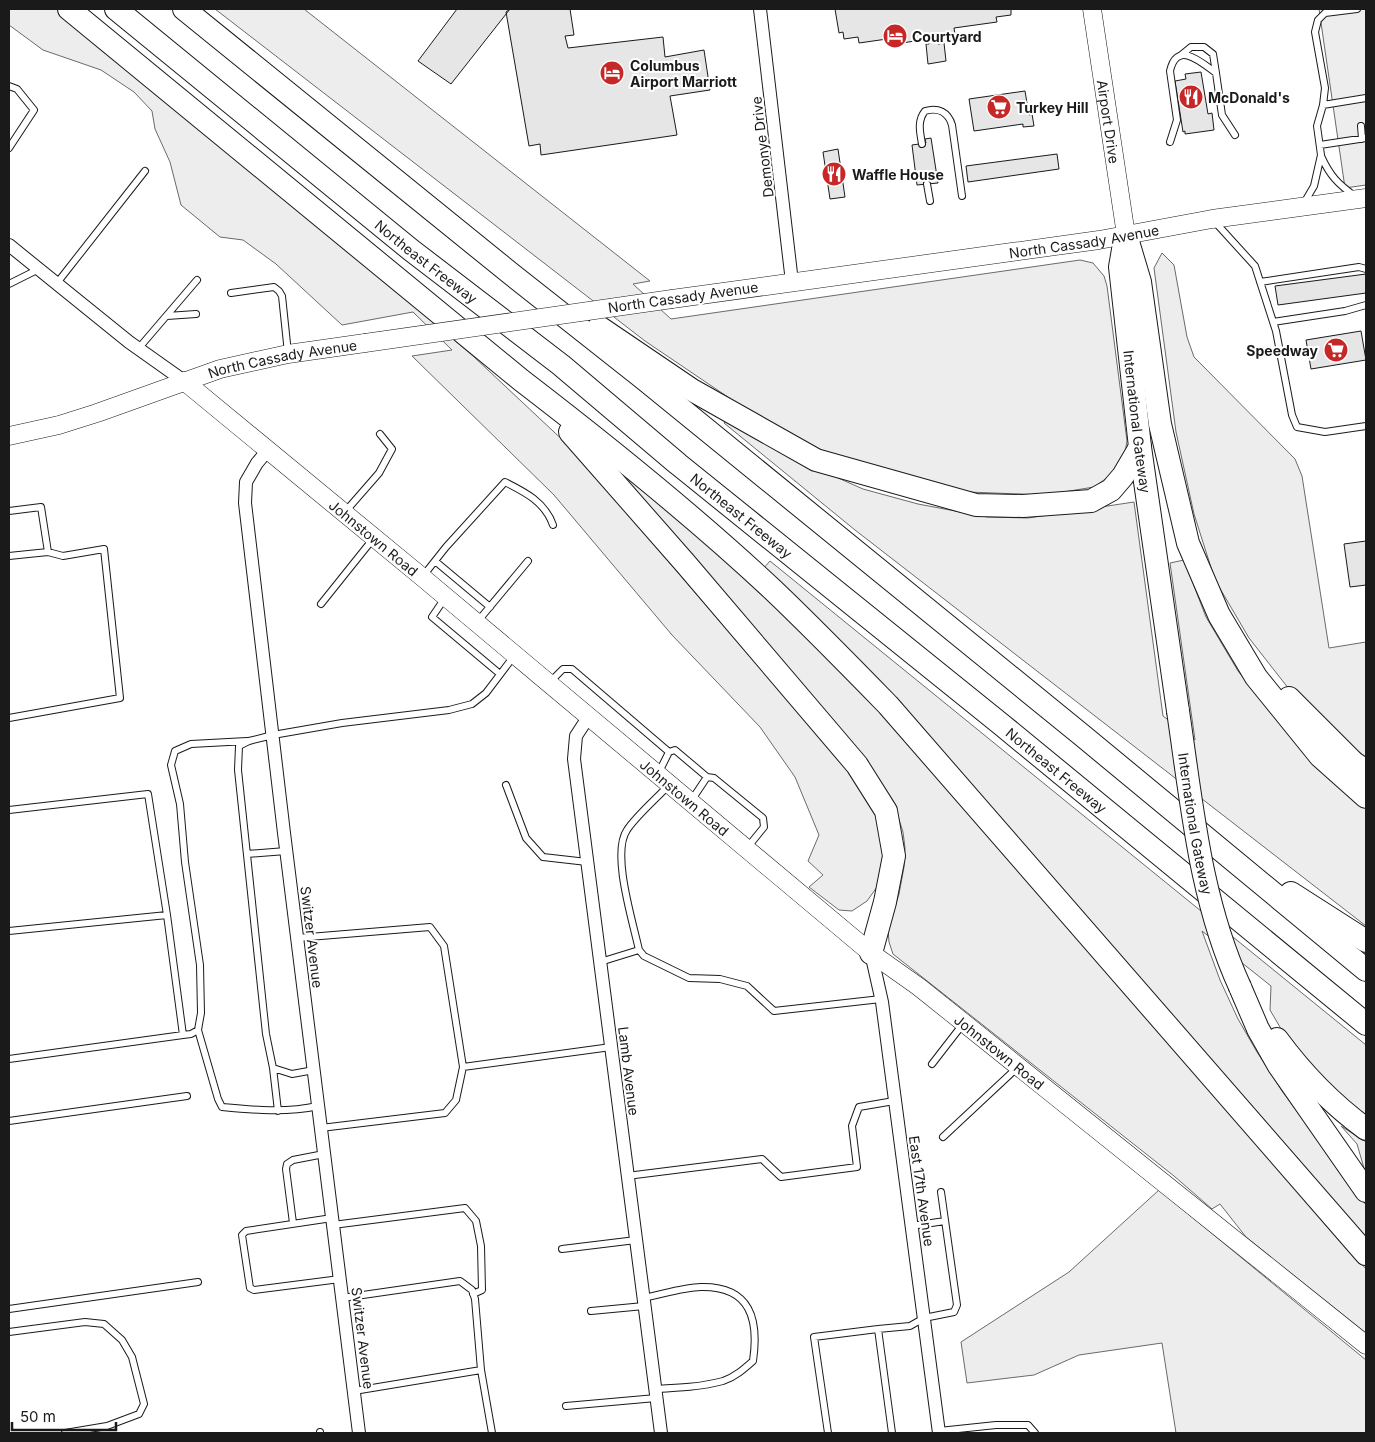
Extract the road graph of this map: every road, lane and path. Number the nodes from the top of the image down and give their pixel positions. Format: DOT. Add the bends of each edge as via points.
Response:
graph roads {
  1 [pos="69,9"];
  2 [pos="116,9"];
  3 [pos="184,9"];
  4 [pos="760,9"];
  5 [pos="1092,9"];
  6 [pos="1357,9"];
  7 [pos="1180,56"];
  8 [pos="1216,73"];
  9 [pos="9,86"];
  10 [pos="1366,98"];
  11 [pos="1356,100"];
  12 [pos="1323,105"];
  13 [pos="1358,109"];
  14 [pos="1360,126"];
  15 [pos="1235,135"];
  16 [pos="1364,139"];
  17 [pos="1170,142"];
  18 [pos="922,144"];
  19 [pos="1320,146"];
  20 [pos="9,148"];
  21 [pos="1321,155"];
  22 [pos="145,171"];
  23 [pos="927,184"];
  24 [pos="962,196"];
  25 [pos="1363,198"];
  26 [pos="930,201"];
  27 [pos="1301,207"];
  28 [pos="1212,219"];
  29 [pos="1126,235"];
  30 [pos="9,245"];
  31 [pos="38,269"];
  32 [pos="1366,269"];
  33 [pos="510,273"];
  34 [pos="197,280"];
  35 [pos="792,282"];
  36 [pos="1260,282"];
  37 [pos="9,284"];
  38 [pos="57,284"];
  39 [pos="231,293"];
  40 [pos="1366,305"];
  41 [pos="196,314"];
  42 [pos="167,316"];
  43 [pos="1273,322"];
  44 [pos="138,348"];
  45 [pos="288,354"];
  46 [pos="522,380"];
  47 [pos="184,381"];
  48 [pos="1366,426"];
  49 [pos="380,434"];
  50 [pos="9,436"];
  51 [pos="1140,447"];
  52 [pos="268,450"];
  53 [pos="9,511"];
  54 [pos="345,513"];
  55 [pos="553,526"];
  56 [pos="374,538"];
  57 [pos="48,552"];
  58 [pos="9,556"];
  59 [pos="435,561"];
  60 [pos="528,561"];
  61 [pos="422,577"];
  62 [pos="445,597"];
  63 [pos="321,604"];
  64 [pos="490,607"];
  65 [pos="1219,615"];
  66 [pos="476,623"];
  67 [pos="514,655"];
  68 [pos="500,674"];
  69 [pos="549,683"];
  70 [pos="588,716"];
  71 [pos="9,718"];
  72 [pos="273,735"];
  73 [pos="248,741"];
  74 [pos="669,752"];
  75 [pos="1366,771"];
  76 [pos="706,777"];
  77 [pos="664,779"];
  78 [pos="506,785"];
  79 [pos="1366,796"];
  80 [pos="691,802"];
  81 [pos="9,810"];
  82 [pos="1210,841"];
  83 [pos="746,849"];
  84 [pos="286,850"];
  85 [pos="247,854"];
  86 [pos="587,862"];
  87 [pos="167,915"];
  88 [pos="9,932"];
  89 [pos="297,938"];
  90 [pos="1366,941"];
  91 [pos="639,950"];
  92 [pos="871,953"];
  93 [pos="600,962"];
  94 [pos="1366,970"];
  95 [pos="1240,987"];
  96 [pos="882,999"];
  97 [pos="964,1023"];
  98 [pos="1366,1024"];
  99 [pos="198,1030"];
  100 [pos="183,1035"];
  101 [pos="611,1047"];
  102 [pos="9,1059"];
  103 [pos="932,1064"];
  104 [pos="462,1066"];
  105 [pos="1019,1067"];
  106 [pos="273,1068"];
  107 [pos="314,1070"];
  108 [pos="187,1096"];
  109 [pos="894,1101"];
  110 [pos="318,1106"];
  111 [pos="278,1111"];
  112 [pos="9,1121"];
  113 [pos="321,1128"];
  114 [pos="1366,1129"];
  115 [pos="942,1137"];
  116 [pos="324,1154"];
  117 [pos="627,1176"];
  118 [pos="1366,1191"];
  119 [pos="940,1192"];
  120 [pos="945,1221"];
  121 [pos="333,1222"];
  122 [pos="293,1223"];
  123 [pos="911,1226"];
  124 [pos="636,1240"];
  125 [pos="562,1249"];
  126 [pos="1366,1254"];
  127 [pos="340,1279"];
  128 [pos="198,1282"];
  129 [pos="473,1294"];
  130 [pos="342,1298"];
  131 [pos="644,1302"];
  132 [pos="9,1309"];
  133 [pos="591,1311"];
  134 [pos="924,1318"];
  135 [pos="878,1329"];
  136 [pos="9,1332"];
  137 [pos="1366,1345"];
  138 [pos="482,1370"];
  139 [pos="354,1391"];
  140 [pos="656,1394"];
  141 [pos="566,1406"];
  142 [pos="939,1432"];
  143 [pos="65,1433"];
  144 [pos="359,1433"];
  145 [pos="492,1433"];
  146 [pos="661,1433"];
  147 [pos="828,1433"];
  148 [pos="892,1433"];
  149 [pos="1035,1433"];
  1 -- 46 [label="highway"];
  2 -- 98 [label="highway, Northeast Freeway" via="412,250 561,365"];
  3 -- 33 [label="highway"];
  4 -- 35 [label="street, Demonye Drive"];
  5 -- 29 [label="main road, Airport Drive"];
  6 -- 12 [label="lane" via="1325,13 1318,20 1315,32 1325,88"];
  7 -- 8 [label="lane" via="1195,58"];
  7 -- 8 [label="lane" via="1191,47 1204,47 1213,54"];
  7 -- 17 [label="lane" via="1175,58 1170,71 1177,120"];
  8 -- 15 [label="lane" via="1222,115"];
  9 -- 20 [label="lane" via="17,90 34,110"];
  10 -- 11 [label="lane"];
  11 -- 12 [label="lane"];
  11 -- 13 [label="lane"];
  12 -- 19 [label="lane" via="1317,126"];
  14 -- 16 [label="lane"];
  16 -- 19 [label="lane"];
  18 -- 24 [label="lane" via="919,124 925,111 933,109 947,115"];
  19 -- 21 [label="lane"];
  21 -- 25 [label="lane" via="1328,172 1338,183"];
  21 -- 27 [label="lane" via="1314,186"];
  22 -- 38 [label="lane"];
  23 -- 26 [label="lane"];
  25 -- 27 [label="main road, North Cassady Avenue"];
  27 -- 28 [label="main road, North Cassady Avenue"];
  28 -- 29 [label="main road, North Cassady Avenue"];
  28 -- 36 [label="lane" via="1255,266"];
  29 -- 35 [label="main road, North Cassady Avenue"];
  29 -- 51 [label="highway, International Gateway" via="1120,267"];
  29 -- 65 [label="highway, International Gateway" via="1140,282 1160,424 1188,543"];
  30 -- 31 [label="street, Johnstown Road"];
  31 -- 37 [label="lane"];
  31 -- 38 [label="street, Johnstown Road"];
  32 -- 36 [label="lane" via="1359,267"];
  33 -- 51 [label="highway" via="613,336 692,390 816,460 976,505 1023,506 1091,501 1112,490"];
  33 -- 82 [label="highway"];
  34 -- 42 [label="lane"];
  35 -- 45 [label="main road, North Cassady Avenue, bridge"];
  36 -- 43 [label="lane"];
  38 -- 44 [label="street, Johnstown Road"];
  39 -- 45 [label="lane" via="279,290"];
  40 -- 43 [label="lane"];
  41 -- 42 [label="lane"];
  42 -- 44 [label="lane"];
  43 -- 48 [label="lane" via="1297,427 1326,432"];
  44 -- 47 [label="street, Johnstown Road"];
  45 -- 47 [label="main road, North Cassady Avenue" via="220,369"];
  46 -- 92 [label="highway" via="622,490 857,765 886,811 894,856"];
  46 -- 126 [label="highway" via="704,528 844,659 947,772"];
  47 -- 50 [label="main road, North Cassady Avenue" via="59,425"];
  47 -- 52 [label="main road, Johnstown Road"];
  49 -- 54 [label="lane" via="392,449 379,473"];
  51 -- 95 [label="highway, International Gateway, bridge" via="1207,892 1222,944"];
  52 -- 54 [label="main road, Johnstown Road"];
  52 -- 72 [label="street, Switzer Avenue" via="246,482 245,503"];
  53 -- 57 [label="lane" via="41,507"];
  54 -- 56 [label="main road, Johnstown Road"];
  55 -- 59 [label="lane" via="550,517 530,494 505,482"];
  56 -- 61 [label="main road, Johnstown Road"];
  56 -- 63 [label="lane"];
  57 -- 58 [label="lane"];
  57 -- 71 [label="lane" via="62,556 104,549 120,698"];
  59 -- 61 [label="lane"];
  59 -- 64 [label="lane"];
  60 -- 64 [label="lane"];
  61 -- 62 [label="main road, Johnstown Road"];
  62 -- 66 [label="main road, Johnstown Road"];
  62 -- 68 [label="lane" via="432,617"];
  64 -- 66 [label="lane"];
  65 -- 75 [label="highway" via="1262,672"];
  65 -- 79 [label="highway, International Gateway" via="1262,685 1320,756"];
  66 -- 67 [label="main road, Johnstown Road"];
  67 -- 68 [label="lane"];
  67 -- 69 [label="main road, Johnstown Road"];
  68 -- 72 [label="lane" via="486,693 472,704"];
  69 -- 70 [label="main road, Johnstown Road"];
  69 -- 74 [label="lane" via="563,669 572,669"];
  70 -- 77 [label="main road, Johnstown Road"];
  70 -- 86 [label="street, Lamb Avenue" via="576,736 574,759"];
  72 -- 73 [label="lane"];
  72 -- 84 [label="street, Switzer Avenue"];
  73 -- 85 [label="lane" via="239,746 238,770"];
  73 -- 99 [label="lane" via="191,744 175,751 171,765 180,804 200,965"];
  74 -- 76 [label="lane" via="675,750"];
  74 -- 77 [label="lane"];
  76 -- 80 [label="lane"];
  76 -- 83 [label="lane" via="714,778 763,818 764,827"];
  77 -- 80 [label="main road, Johnstown Road"];
  77 -- 91 [label="lane" via="626,831 620,855"];
  78 -- 86 [label="lane" via="526,838 542,857"];
  80 -- 83 [label="main road, Johnstown Road"];
  81 -- 87 [label="lane" via="148,794"];
  82 -- 90 [label="highway"];
  82 -- 94 [label="highway"];
  83 -- 92 [label="main road, Johnstown Road"];
  84 -- 85 [label="lane"];
  84 -- 89 [label="street, Switzer Avenue"];
  85 -- 106 [label="lane" via="266,1034"];
  86 -- 93 [label="street, Lamb Avenue"];
  87 -- 88 [label="lane"];
  87 -- 100 [label="lane"];
  89 -- 104 [label="lane" via="430,927 444,946"];
  89 -- 107 [label="street, Switzer Avenue"];
  91 -- 93 [label="lane"];
  91 -- 96 [label="lane" via="644,956 689,978 720,979 747,986 774,1011"];
  92 -- 96 [label="street, East 17th Avenue"];
  92 -- 97 [label="main road, Johnstown Road"];
  93 -- 101 [label="street, Lamb Avenue"];
  95 -- 114 [label="highway" via="1291,1058 1319,1089"];
  95 -- 118 [label="highway, International Gateway" via="1279,1066"];
  96 -- 109 [label="street, East 17th Avenue"];
  97 -- 103 [label="lane"];
  97 -- 105 [label="main road, Johnstown Road"];
  99 -- 100 [label="lane"];
  99 -- 111 [label="lane" via="222,1107"];
  100 -- 102 [label="lane"];
  101 -- 104 [label="lane"];
  101 -- 117 [label="street, Lamb Avenue"];
  104 -- 113 [label="lane" via="456,1100 445,1113"];
  105 -- 115 [label="lane"];
  105 -- 137 [label="main road, Johnstown Road"];
  106 -- 107 [label="lane" via="292,1074"];
  106 -- 111 [label="lane"];
  107 -- 110 [label="street, Switzer Avenue"];
  108 -- 112 [label="lane"];
  109 -- 117 [label="lane" via="859,1107 852,1126 857,1167 781,1177 762,1159"];
  109 -- 123 [label="street, East 17th Avenue"];
  110 -- 111 [label="lane"];
  110 -- 113 [label="street, Switzer Avenue"];
  113 -- 116 [label="street, Switzer Avenue"];
  116 -- 121 [label="street, Switzer Avenue"];
  116 -- 122 [label="lane" via="287,1164"];
  117 -- 124 [label="street, Lamb Avenue"];
  119 -- 120 [label="lane"];
  120 -- 123 [label="lane"];
  120 -- 134 [label="lane" via="957,1305 954,1312"];
  121 -- 122 [label="lane"];
  121 -- 127 [label="street, Switzer Avenue"];
  121 -- 129 [label="lane" via="465,1208 476,1221 481,1246 482,1290"];
  122 -- 127 [label="lane" via="246,1231 242,1235 250,1288"];
  123 -- 134 [label="street, East 17th Avenue"];
  124 -- 125 [label="lane"];
  124 -- 131 [label="street, Lamb Avenue"];
  127 -- 130 [label="street, Switzer Avenue"];
  128 -- 132 [label="lane"];
  129 -- 130 [label="lane" via="460,1281"];
  129 -- 138 [label="lane"];
  130 -- 139 [label="street, Switzer Avenue"];
  131 -- 133 [label="lane"];
  131 -- 140 [label="street, Lamb Avenue"];
  131 -- 140 [label="lane" via="701,1287 727,1290 748,1305 754,1319 756,1341 753,1361 740,1372 724,1380"];
  134 -- 135 [label="lane" via="910,1326"];
  134 -- 142 [label="street, East 17th Avenue"];
  135 -- 147 [label="lane" via="814,1338"];
  135 -- 148 [label="lane"];
  136 -- 143 [label="lane" via="85,1322 104,1324 122,1340 132,1357 144,1404 139,1414 107,1426"];
  138 -- 139 [label="lane"];
  138 -- 145 [label="lane"];
  139 -- 144 [label="street, Switzer Avenue"];
  140 -- 141 [label="lane"];
  140 -- 146 [label="street, Lamb Avenue"];
  142 -- 149 [label="lane" via="1028,1424"];
}
